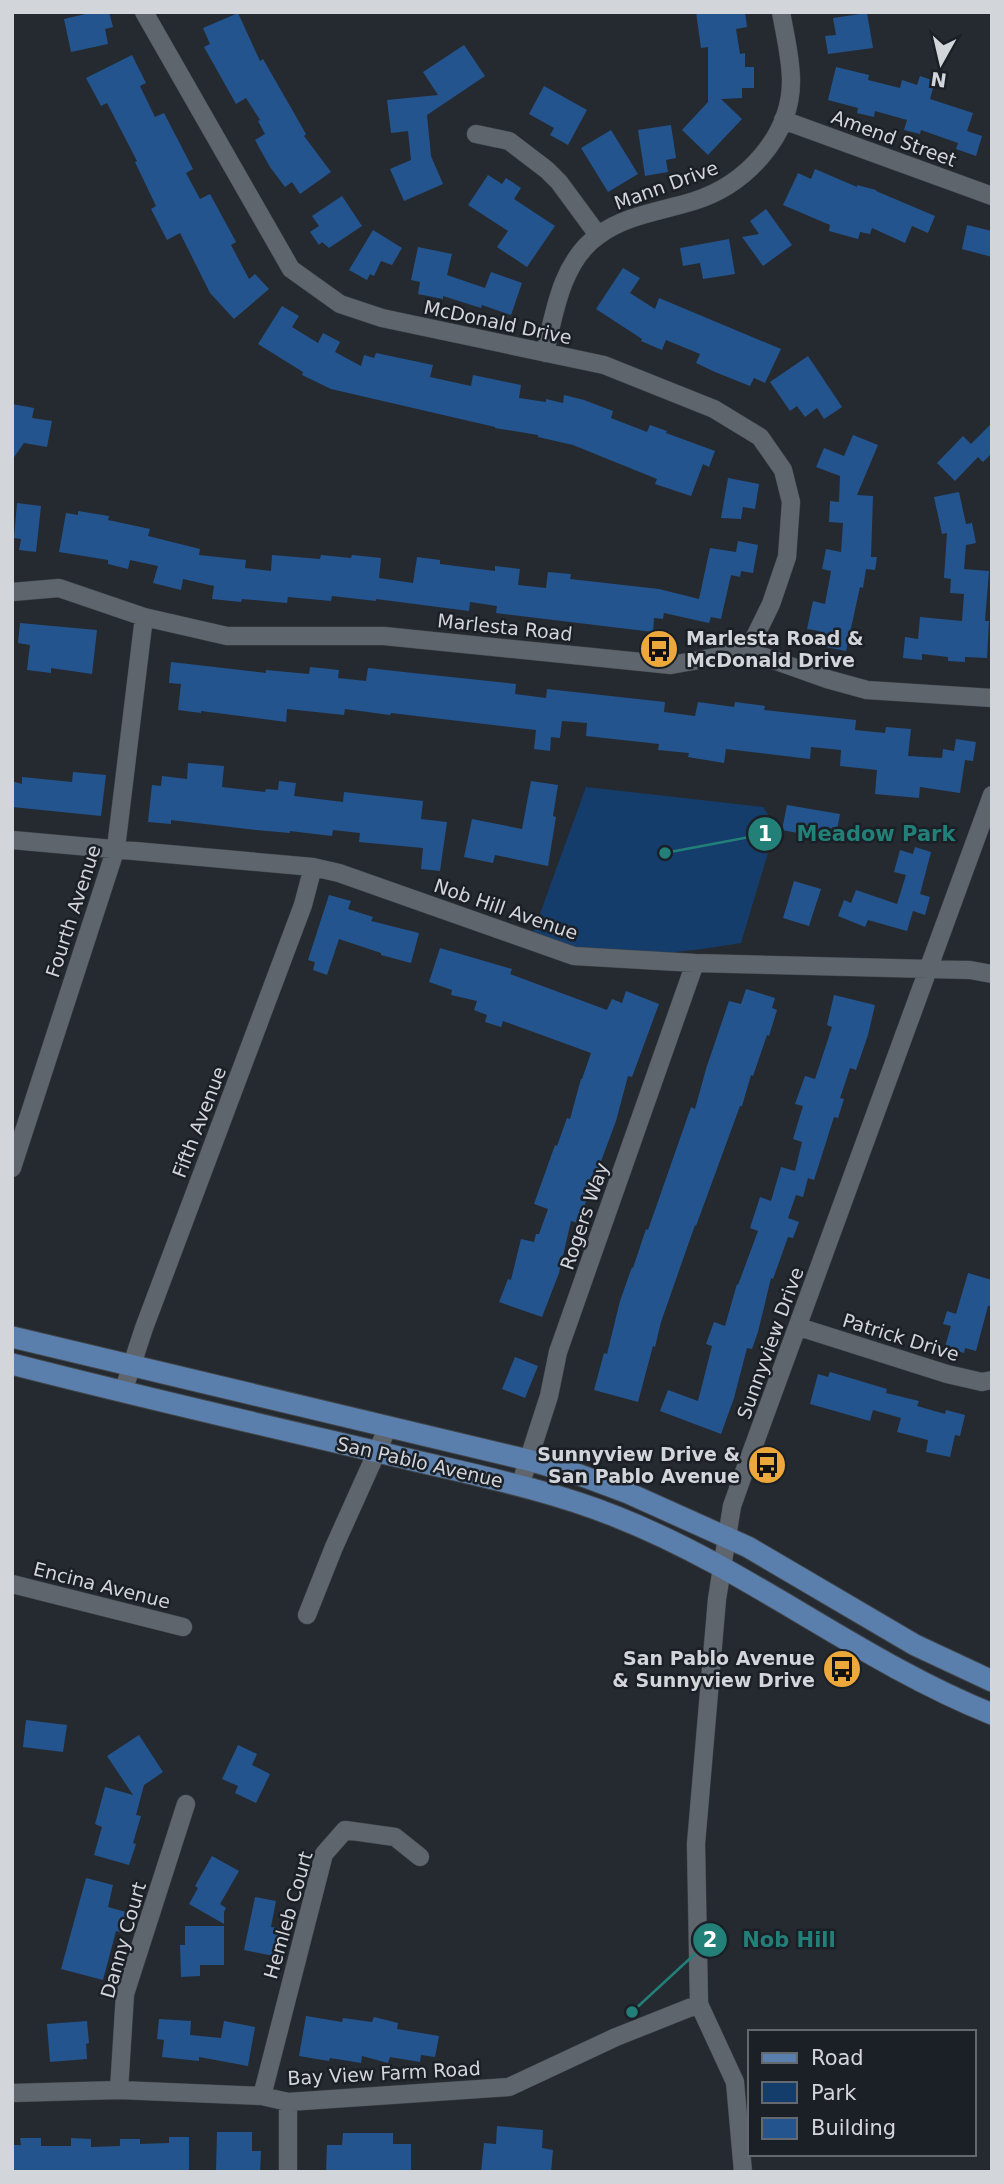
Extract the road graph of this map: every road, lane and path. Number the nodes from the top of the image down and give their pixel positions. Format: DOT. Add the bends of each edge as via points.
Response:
graph roads {
  1 [pos="144,12"];
  2 [pos="781,12"];
  3 [pos="783,120"];
  4 [pos="476,134"];
  5 [pos="992,196"];
  6 [pos="598,235"];
  7 [pos="545,353"];
  8 [pos="12,592"];
  9 [pos="144,617"];
  10 [pos="748,651"];
  11 [pos="992,698"];
  12 [pos="992,795"];
  13 [pos="12,840"];
  14 [pos="116,848"];
  15 [pos="313,867"];
  16 [pos="695,963"];
  17 [pos="929,970"];
  18 [pos="992,974"];
  19 [pos="12,1168"];
  20 [pos="799,1327"];
  21 [pos="12,1337"];
  22 [pos="12,1364"];
  23 [pos="131,1366"];
  24 [pos="992,1380"];
  25 [pos="123,1392"];
  26 [pos="388,1427"];
  27 [pos="377,1452"];
  28 [pos="528,1460"];
  29 [pos="520,1486"];
  30 [pos="726,1537"];
  31 [pos="723,1568"];
  32 [pos="12,1584"];
  33 [pos="307,1615"];
  34 [pos="183,1627"];
  35 [pos="992,1681"];
  36 [pos="992,1714"];
  37 [pos="186,1804"];
  38 [pos="420,1857"];
  39 [pos="699,2004"];
  40 [pos="119,2091"];
  41 [pos="12,2093"];
  42 [pos="262,2096"];
  43 [pos="288,2102"];
  44 [pos="288,2172"];
  45 [pos="743,2172"];
  1 -- 7 [label="street, McDonald Drive" via="291,269 340,304 382,318"];
  2 -- 3 [label="street, Mann Drive" via="791,83"];
  3 -- 5 [label="street, Amend Street"];
  3 -- 6 [label="street, Mann Drive" via="760,158 731,184"];
  4 -- 6 [label="street" via="509,141 547,170"];
  6 -- 7 [label="street, Mann Drive" via="561,289"];
  7 -- 10 [label="street, McDonald Drive" via="604,365 714,408 760,437 783,470 791,502 788,557"];
  8 -- 9 [label="street, Marlesta Road" via="59,588"];
  9 -- 10 [label="street, Marlesta Road" via="227,636 384,636 671,665"];
  9 -- 14 [label="street, Fourth Avenue"];
  10 -- 11 [label="street" via="867,690"];
  12 -- 17 [label="street, Sunnyview Drive"];
  13 -- 14 [label="street, Nob Hill Avenue"];
  14 -- 15 [label="street, Nob Hill Avenue"];
  14 -- 19 [label="street, Fourth Avenue"];
  15 -- 16 [label="street, Nob Hill Avenue" via="574,956"];
  15 -- 23 [label="street, Fifth Avenue" via="303,905"];
  16 -- 17 [label="street, Nob Hill Avenue"];
  16 -- 28 [label="street, Rogers Way" via="558,1352"];
  17 -- 18 [label="street, Nob Hill Avenue"];
  17 -- 20 [label="street, Sunnyview Drive"];
  20 -- 24 [label="street, Patrick Drive" via="947,1374"];
  20 -- 30 [label="street, Sunnyview Drive" via="732,1506"];
  21 -- 23 [label="main road, San Pablo Avenue"];
  22 -- 25 [label="main road, San Pablo Avenue"];
  23 -- 25 [label="street, Fifth Avenue"];
  23 -- 26 [label="main road, San Pablo Avenue"];
  25 -- 27 [label="main road, San Pablo Avenue"];
  26 -- 27 [label="street"];
  26 -- 28 [label="main road, San Pablo Avenue"];
  27 -- 29 [label="main road, San Pablo Avenue"];
  27 -- 33 [label="street"];
  28 -- 29 [label="street, Rogers Way"];
  28 -- 30 [label="main road, San Pablo Avenue" via="628,1493"];
  29 -- 31 [label="main road, San Pablo Avenue" via="621,1519"];
  30 -- 31 [label="street, Sunnyview Drive"];
  30 -- 35 [label="main road, San Pablo Avenue" via="915,1645"];
  31 -- 36 [label="main road, San Pablo Avenue" via="892,1667"];
  31 -- 39 [label="street, Sunnyview Drive" via="696,1843"];
  32 -- 34 [label="street, Encina Avenue"];
  37 -- 40 [label="street, Danny Court" via="125,1994"];
  38 -- 42 [label="street, Hemleb Court" via="395,1837 345,1830 324,1854"];
  39 -- 43 [label="street, Bay View Farm Road" via="509,2087"];
  39 -- 45 [label="street, Sunnyview Drive" via="735,2082"];
  40 -- 41 [label="street, Bay View Farm Road"];
  40 -- 42 [label="street, Bay View Farm Road"];
  42 -- 43 [label="street, Bay View Farm Road"];
  43 -- 44 [label="street"];
}
